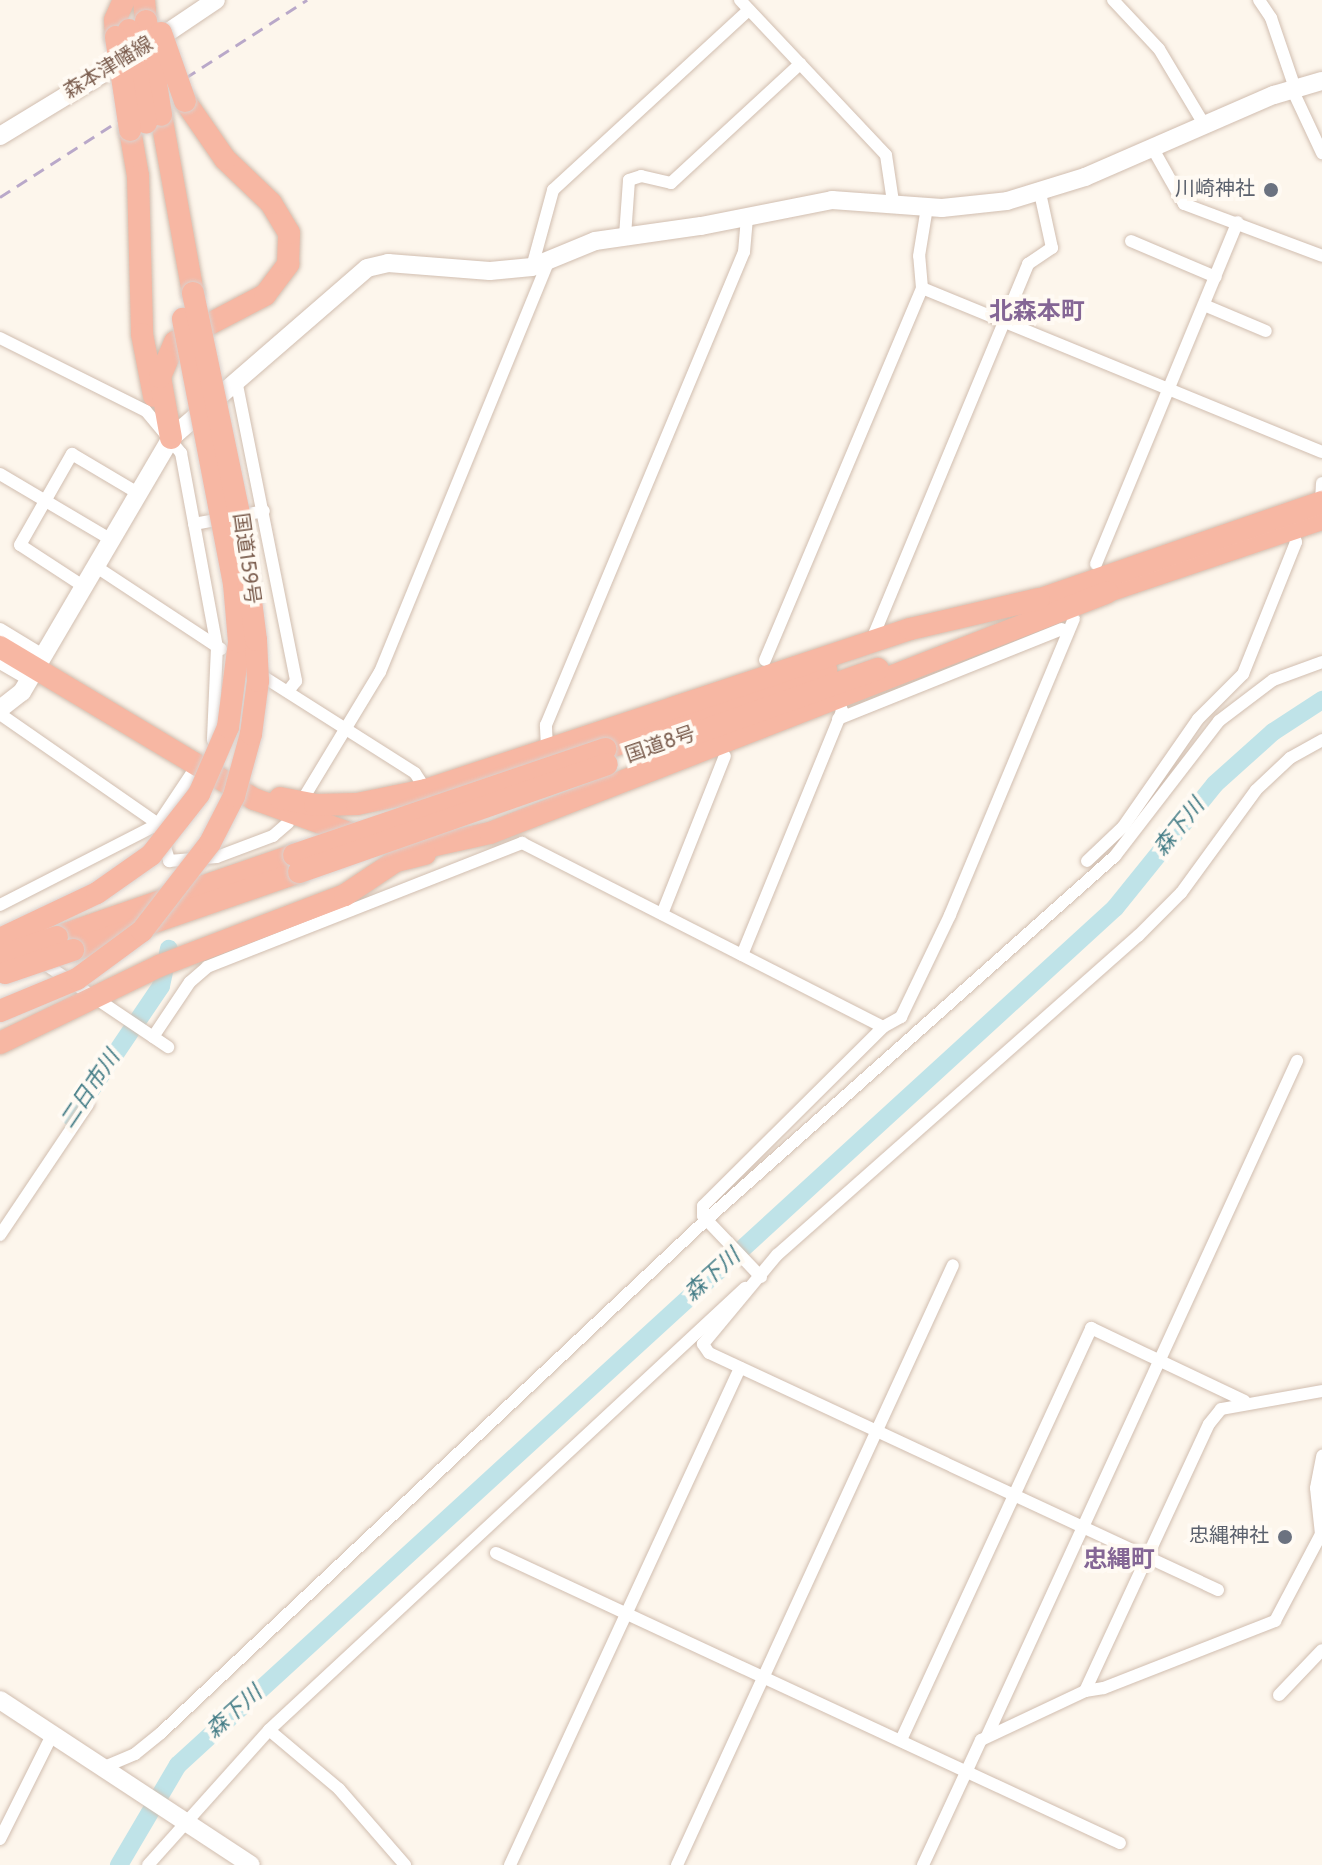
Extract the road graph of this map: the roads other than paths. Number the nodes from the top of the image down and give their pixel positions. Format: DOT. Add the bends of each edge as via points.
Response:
graph roads {
  1 [pos="124,0"];
  2 [pos="740,0"];
  3 [pos="1113,0"];
  4 [pos="1259,0"];
  5 [pos="213,1"];
  6 [pos="749,10"];
  7 [pos="141,17"];
  8 [pos="800,64"];
  9 [pos="1322,81"];
  10 [pos="1293,88"];
  11 [pos="146,122"];
  12 [pos="1205,126"];
  13 [pos="0,136"];
  14 [pos="1153,149"];
  15 [pos="1322,153"];
  16 [pos="1040,193"];
  17 [pos="893,202"];
  18 [pos="927,207"];
  19 [pos="747,217"];
  20 [pos="1238,222"];
  21 [pos="625,236"];
  22 [pos="1131,241"];
  23 [pos="1321,254"];
  24 [pos="540,265"];
  25 [pos="1216,277"];
  26 [pos="922,288"];
  27 [pos="185,293"];
  28 [pos="1204,305"];
  29 [pos="1004,322"];
  30 [pos="1266,331"];
  31 [pos="0,338"];
  32 [pos="237,385"];
  33 [pos="1169,387"];
  34 [pos="171,438"];
  35 [pos="1322,452"];
  36 [pos="0,474"];
  37 [pos="136,492"];
  38 [pos="45,501"];
  39 [pos="1322,501"];
  40 [pos="264,511"];
  41 [pos="194,524"];
  42 [pos="1112,527"];
  43 [pos="1292,529"];
  44 [pos="110,539"];
  45 [pos="95,566"];
  46 [pos="83,586"];
  47 [pos="1082,598"];
  48 [pos="1039,599"];
  49 [pos="778,628"];
  50 [pos="0,629"];
  51 [pos="882,638"];
  52 [pos="1035,640"];
  53 [pos="0,647"];
  54 [pos="217,647"];
  55 [pos="1056,653"];
  56 [pos="1322,662"];
  57 [pos="0,663"];
  58 [pos="36,667"];
  59 [pos="764,670"];
  60 [pos="289,690"];
  61 [pos="838,710"];
  62 [pos="0,712"];
  63 [pos="346,728"];
  64 [pos="1322,740"];
  65 [pos="547,747"];
  66 [pos="723,747"];
  67 [pos="607,757"];
  68 [pos="203,760"];
  69 [pos="426,790"];
  70 [pos="306,794"];
  71 [pos="288,823"];
  72 [pos="158,824"];
  73 [pos="490,833"];
  74 [pos="1087,861"];
  75 [pos="0,905"];
  76 [pos="662,914"];
  77 [pos="0,936"];
  78 [pos="742,955"];
  79 [pos="2,968"];
  80 [pos="95,996"];
  81 [pos="0,1011"];
  82 [pos="883,1027"];
  83 [pos="148,1034"];
  84 [pos="0,1043"];
  85 [pos="168,1047"];
  86 [pos="1297,1061"];
  87 [pos="88,1104"];
  88 [pos="707,1221"];
  89 [pos="0,1235"];
  90 [pos="953,1265"];
  91 [pos="758,1276"];
  92 [pos="1160,1360"];
  93 [pos="740,1368"];
  94 [pos="1322,1391"];
  95 [pos="1245,1401"];
  96 [pos="877,1430"];
  97 [pos="1322,1456"];
  98 [pos="1014,1494"];
  99 [pos="1083,1526"];
  100 [pos="1322,1534"];
  101 [pos="496,1553"];
  102 [pos="1148,1556"];
  103 [pos="1218,1590"];
  104 [pos="628,1614"];
  105 [pos="1322,1650"];
  106 [pos="765,1677"];
  107 [pos="1085,1691"];
  108 [pos="1279,1695"];
  109 [pos="0,1700"];
  110 [pos="269,1730"];
  111 [pos="52,1735"];
  112 [pos="987,1736"];
  113 [pos="901,1740"];
  114 [pos="107,1771"];
  115 [pos="967,1771"];
  116 [pos="181,1820"];
  117 [pos="0,1839"];
  118 [pos="1120,1843"];
  119 [pos="148,1865"];
  120 [pos="251,1865"];
  121 [pos="405,1865"];
  122 [pos="510,1865"];
  123 [pos="677,1865"];
  124 [pos="923,1865"];
  1 -- 7 [label="highway, 国道159号"];
  2 -- 6 [label="street"];
  3 -- 12 [label="street" via="1159,49"];
  4 -- 10 [label="street" via="1271,18"];
  5 -- 13 [label="street, 森本津幡線"];
  6 -- 8 [label="street"];
  6 -- 24 [label="street" via="553,190"];
  7 -- 11 [label="highway, 国道159号, bridge"];
  7 -- 11 [label="highway, bridge"];
  7 -- 34 [label="highway, bridge" via="185,101 225,159 271,203 289,233 288,264 265,295 175,342 160,377"];
  8 -- 17 [label="street" via="886,155"];
  8 -- 21 [label="street" via="671,183 641,176 629,180"];
  9 -- 10 [label="street"];
  10 -- 12 [label="street"];
  10 -- 15 [label="street"];
  11 -- 27 [label="highway, 国道159号"];
  11 -- 34 [label="highway" via="148,384"];
  12 -- 14 [label="street"];
  14 -- 16 [label="street"];
  14 -- 20 [label="street" via="1184,204"];
  16 -- 18 [label="street"];
  16 -- 29 [label="street" via="1052,248 1031,259"];
  17 -- 18 [label="street"];
  17 -- 19 [label="street" via="832,200"];
  18 -- 26 [label="street" via="919,256"];
  19 -- 21 [label="street"];
  19 -- 65 [label="street" via="744,252 546,725"];
  20 -- 23 [label="street"];
  20 -- 25 [label="street"];
  21 -- 24 [label="street" via="595,241"];
  22 -- 25 [label="street"];
  24 -- 32 [label="street" via="490,271 388,263 367,268"];
  24 -- 63 [label="street" via="380,672"];
  25 -- 28 [label="street"];
  26 -- 29 [label="street"];
  26 -- 49 [label="street"];
  27 -- 77 [label="highway, 国道159号, bridge" via="234,584 239,642 228,727 199,794 151,855 97,893"];
  27 -- 81 [label="highway, 国道159号, bridge" via="241,523 258,681 251,734 234,796 210,843 142,931 77,979"];
  28 -- 30 [label="street"];
  28 -- 33 [label="street"];
  29 -- 33 [label="street"];
  29 -- 51 [label="street" via="875,632"];
  31 -- 34 [label="street" via="146,411"];
  32 -- 34 [label="street"];
  32 -- 40 [label="street"];
  33 -- 35 [label="street"];
  33 -- 42 [label="street"];
  34 -- 37 [label="street"];
  34 -- 41 [label="street" via="181,453"];
  36 -- 38 [label="street"];
  37 -- 38 [label="street" via="72,454"];
  37 -- 44 [label="street"];
  38 -- 44 [label="street"];
  38 -- 46 [label="street" via="20,545"];
  39 -- 43 [label="highway, 国道8号"];
  39 -- 47 [label="highway, 国道8号"];
  40 -- 41 [label="street"];
  40 -- 60 [label="street" via="296,681"];
  41 -- 54 [label="street"];
  42 -- 47 [label="street" via="1118,530"];
  42 -- 47 [label="street" via="1106,524"];
  43 -- 47 [label="highway, 国道8号"];
  43 -- 74 [label="street" via="1296,542 1243,674 1198,719 1123,827"];
  44 -- 45 [label="street"];
  45 -- 46 [label="street"];
  45 -- 54 [label="street"];
  46 -- 58 [label="street"];
  47 -- 48 [label="highway, 国道8号"];
  47 -- 52 [label="street"];
  47 -- 55 [label="street"];
  47 -- 55 [label="street" via="1081,617 1065,658"];
  47 -- 61 [label="highway"];
  47 -- 67 [label="highway, 国道8号"];
  48 -- 51 [label="highway"];
  48 -- 67 [label="highway, 国道8号"];
  49 -- 59 [label="street"];
  49 -- 59 [label="street" via="772,629 753,671"];
  50 -- 58 [label="street"];
  51 -- 59 [label="highway"];
  52 -- 55 [label="street"];
  52 -- 61 [label="street"];
  53 -- 58 [label="highway"];
  54 -- 60 [label="street"];
  54 -- 68 [label="street" via="217,726"];
  55 -- 82 [label="street" via="910,1002 901,1017"];
  56 -- 88 [label="street" via="1273,680 1219,721 1115,856"];
  57 -- 58 [label="street"];
  58 -- 62 [label="street"];
  58 -- 68 [label="highway"];
  59 -- 65 [label="highway"];
  60 -- 63 [label="street"];
  61 -- 66 [label="highway"];
  61 -- 78 [label="street"];
  62 -- 72 [label="street"];
  63 -- 69 [label="street" via="415,773"];
  63 -- 70 [label="street"];
  64 -- 91 [label="street" via="1290,758 1256,790 1181,893 1138,936 905,1136"];
  65 -- 69 [label="highway"];
  66 -- 73 [label="highway"];
  66 -- 76 [label="street" via="733,753 721,784 713,785"];
  67 -- 79 [label="highway, 国道8号, bridge"];
  68 -- 69 [label="highway" via="255,790 315,805 357,804"];
  68 -- 72 [label="street"];
  68 -- 73 [label="highway" via="254,799 360,837 431,846"];
  71 -- 72 [label="street" via="273,836 217,857 169,861"];
  72 -- 75 [label="street"];
  73 -- 80 [label="highway" via="462,847 396,861 345,895"];
  76 -- 78 [label="street"];
  76 -- 83 [label="street" via="522,843 207,967"];
  77 -- 80 [label="street"];
  78 -- 82 [label="street"];
  80 -- 83 [label="street"];
  80 -- 84 [label="highway"];
  82 -- 88 [label="street" via="703,1206"];
  83 -- 85 [label="street"];
  86 -- 92 [label="street"];
  87 -- 89 [label="street"];
  88 -- 91 [label="street"];
  88 -- 114 [label="street" via="161,1733"];
  90 -- 96 [label="street"];
  91 -- 93 [label="street" via="703,1344 709,1353"];
  91 -- 110 [label="street"];
  92 -- 95 [label="street"];
  92 -- 98 [label="street" via="1091,1328"];
  92 -- 99 [label="street"];
  93 -- 96 [label="street"];
  93 -- 104 [label="street"];
  94 -- 95 [label="street"];
  95 -- 102 [label="street" via="1221,1409 1209,1424"];
  96 -- 98 [label="street"];
  96 -- 106 [label="street"];
  97 -- 100 [label="street" via="1316,1488"];
  98 -- 99 [label="street"];
  98 -- 113 [label="street"];
  99 -- 102 [label="street"];
  99 -- 112 [label="street"];
  100 -- 107 [label="street" via="1275,1621"];
  101 -- 104 [label="street"];
  102 -- 103 [label="street"];
  102 -- 107 [label="street"];
  104 -- 106 [label="street"];
  104 -- 122 [label="street"];
  105 -- 108 [label="street"];
  106 -- 113 [label="street"];
  106 -- 123 [label="street"];
  107 -- 112 [label="street"];
  109 -- 111 [label="street"];
  110 -- 116 [label="street"];
  110 -- 121 [label="street" via="339,1789"];
  111 -- 114 [label="street"];
  111 -- 117 [label="street"];
  112 -- 115 [label="street"];
  113 -- 115 [label="street"];
  114 -- 116 [label="street"];
  115 -- 118 [label="street"];
  115 -- 124 [label="street"];
  116 -- 119 [label="street"];
  116 -- 120 [label="street"];
}
